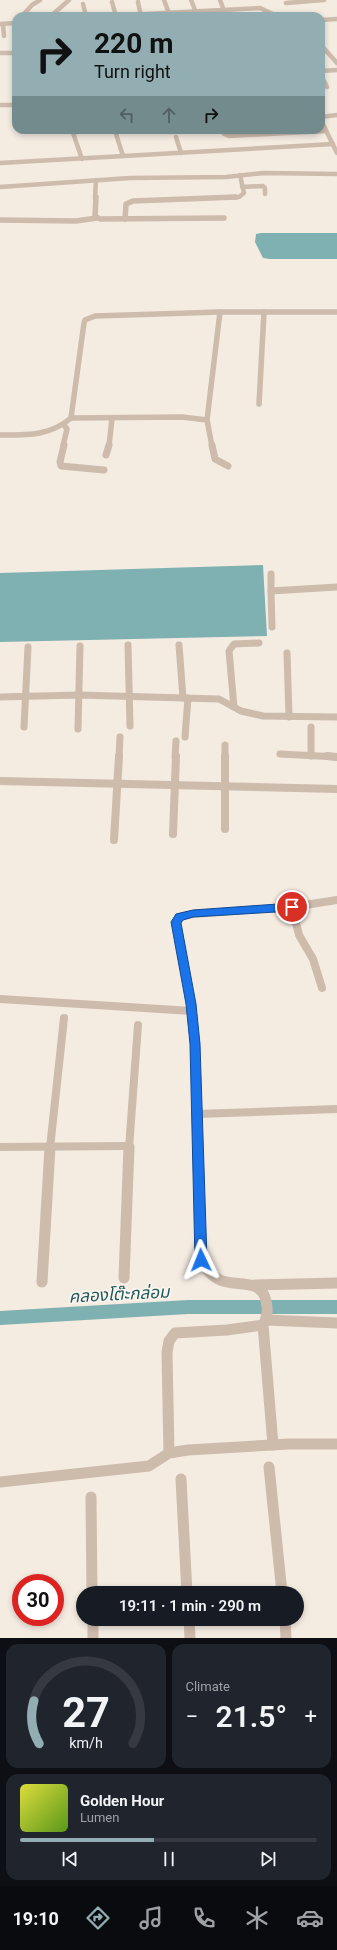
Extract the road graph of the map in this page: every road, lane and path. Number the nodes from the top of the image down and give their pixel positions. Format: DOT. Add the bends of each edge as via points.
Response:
graph roads {
  1 [pos="40,0"];
  2 [pos="69,0"];
  3 [pos="164,0"];
  4 [pos="191,0"];
  5 [pos="220,0"];
  6 [pos="312,0"];
  7 [pos="324,0"];
  8 [pos="285,1"];
  9 [pos="112,2"];
  10 [pos="138,2"];
  11 [pos="83,4"];
  12 [pos="316,5"];
  13 [pos="290,7"];
  14 [pos="224,10"];
  15 [pos="195,11"];
  16 [pos="26,12"];
  17 [pos="56,12"];
  18 [pos="85,12"];
  19 [pos="115,12"];
  20 [pos="140,12"];
  21 [pos="168,12"];
  22 [pos="186,12"];
  23 [pos="270,12"];
  24 [pos="337,19"];
  25 [pos="325,20"];
  26 [pos="12,23"];
  27 [pos="2,24"];
  28 [pos="4,36"];
  29 [pos="325,50"];
  30 [pos="0,53"];
  31 [pos="12,53"];
  32 [pos="337,63"];
  33 [pos="337,70"];
  34 [pos="325,71"];
  35 [pos="325,83"];
  36 [pos="327,87"];
  37 [pos="0,105"];
  38 [pos="12,105"];
  39 [pos="337,115"];
  40 [pos="325,117"];
  41 [pos="325,127"];
  42 [pos="326,130"];
  43 [pos="73,134"];
  44 [pos="116,134"];
  45 [pos="224,134"];
  46 [pos="261,134"];
  47 [pos="176,137"];
  48 [pos="333,144"];
  49 [pos="181,153"];
  50 [pos="337,153"];
  51 [pos="123,156"];
  52 [pos="82,159"];
  53 [pos="0,163"];
  54 [pos="337,174"];
  55 [pos="240,175"];
  56 [pos="96,180"];
  57 [pos="0,186"];
  58 [pos="242,187"];
  59 [pos="265,194"];
  60 [pos="97,218"];
  61 [pos="224,218"];
  62 [pos="125,219"];
  63 [pos="0,220"];
  64 [pos="220,312"];
  65 [pos="264,312"];
  66 [pos="337,312"];
  67 [pos="259,404"];
  68 [pos="71,418"];
  69 [pos="112,418"];
  70 [pos="207,420"];
  71 [pos="64,425"];
  72 [pos="0,434"];
  73 [pos="106,455"];
  74 [pos="228,466"];
  75 [pos="104,470"];
  76 [pos="271,574"];
  77 [pos="337,587"];
  78 [pos="271,590"];
  79 [pos="272,627"];
  80 [pos="259,643"];
  81 [pos="128,645"];
  82 [pos="179,645"];
  83 [pos="80,646"];
  84 [pos="28,648"];
  85 [pos="287,653"];
  86 [pos="79,695"];
  87 [pos="130,696"];
  88 [pos="0,697"];
  89 [pos="26,697"];
  90 [pos="185,698"];
  91 [pos="234,707"];
  92 [pos="289,717"];
  93 [pos="337,717"];
  94 [pos="130,726"];
  95 [pos="24,727"];
  96 [pos="311,727"];
  97 [pos="78,729"];
  98 [pos="185,736"];
  99 [pos="120,737"];
  100 [pos="176,741"];
  101 [pos="225,745"];
  102 [pos="280,754"];
  103 [pos="311,756"];
  104 [pos="337,757"];
  105 [pos="0,781"];
  106 [pos="117,784"];
  107 [pos="174,785"];
  108 [pos="225,786"];
  109 [pos="337,789"];
  110 [pos="225,829"];
  111 [pos="173,834"];
  112 [pos="114,840"];
  113 [pos="337,900"];
  114 [pos="292,907"];
  115 [pos="322,988"];
  116 [pos="0,999"];
  117 [pos="192,1010"];
  118 [pos="64,1018"];
  119 [pos="138,1025"];
  120 [pos="337,1109"];
  121 [pos="197,1114"];
  122 [pos="129,1146"];
  123 [pos="0,1147"];
  124 [pos="50,1147"];
  125 [pos="124,1278"];
  126 [pos="42,1282"];
  127 [pos="337,1283"];
  128 [pos="249,1285"];
  129 [pos="265,1320"];
  130 [pos="337,1323"];
  131 [pos="337,1444"];
  132 [pos="272,1445"];
  133 [pos="168,1453"];
  134 [pos="269,1467"];
  135 [pos="181,1479"];
  136 [pos="0,1482"];
  137 [pos="91,1497"];
  138 [pos="92,1586"];
  139 [pos="187,1586"];
  140 [pos="281,1586"];
  141 [pos="93,1626"];
  142 [pos="189,1626"];
  143 [pos="285,1626"];
  144 [pos="93,1638"];
  145 [pos="190,1638"];
  146 [pos="286,1638"];
  1 -- 16 [label="street"];
  2 -- 17 [label="street"];
  3 -- 21 [label="street"];
  4 -- 15 [label="street"];
  5 -- 14 [label="street"];
  6 -- 7 [label="street"];
  6 -- 8 [label="street"];
  6 -- 12 [label="street"];
  8 -- 13 [label="street"];
  9 -- 19 [label="street"];
  10 -- 20 [label="street"];
  11 -- 18 [label="street"];
  14 -- 15 [label="street"];
  14 -- 23 [label="street" via="264,9"];
  15 -- 22 [label="street"];
  24 -- 25 [label="street"];
  26 -- 27 [label="street"];
  27 -- 28 [label="street"];
  29 -- 32 [label="street"];
  30 -- 31 [label="street"];
  33 -- 34 [label="street"];
  35 -- 36 [label="street"];
  37 -- 38 [label="street"];
  39 -- 40 [label="street"];
  41 -- 42 [label="street"];
  42 -- 48 [label="street"];
  43 -- 52 [label="street"];
  44 -- 51 [label="street"];
  45 -- 46 [label="street"];
  47 -- 49 [label="street"];
  48 -- 49 [label="street"];
  48 -- 50 [label="street"];
  49 -- 51 [label="street"];
  51 -- 52 [label="street"];
  52 -- 53 [label="street"];
  54 -- 55 [label="street"];
  55 -- 56 [label="street"];
  55 -- 58 [label="street"];
  56 -- 57 [label="street"];
  56 -- 60 [label="street"];
  58 -- 59 [label="street" via="263,186"];
  58 -- 62 [label="street" via="244,193 239,197 128,202"];
  60 -- 62 [label="street"];
  60 -- 63 [label="street" via="76,221"];
  61 -- 62 [label="street"];
  64 -- 65 [label="street"];
  64 -- 68 [label="street" via="106,314 86,320 76,369"];
  64 -- 70 [label="street"];
  65 -- 66 [label="street"];
  65 -- 67 [label="street"];
  68 -- 69 [label="street"];
  68 -- 71 [label="street"];
  69 -- 70 [label="street" via="182,417"];
  69 -- 73 [label="street" via="110,443"];
  70 -- 74 [label="street" via="215,459"];
  71 -- 72 [label="street" via="54,431 39,434"];
  71 -- 75 [label="street" via="67,429 61,466"];
  76 -- 78 [label="street"];
  77 -- 78 [label="street"];
  78 -- 79 [label="street"];
  80 -- 91 [label="street" via="234,644 229,651"];
  81 -- 87 [label="street"];
  82 -- 90 [label="street"];
  83 -- 86 [label="street"];
  84 -- 89 [label="street"];
  85 -- 92 [label="street"];
  86 -- 87 [label="street"];
  86 -- 89 [label="street"];
  86 -- 97 [label="street"];
  87 -- 90 [label="street"];
  87 -- 94 [label="street"];
  88 -- 89 [label="street"];
  89 -- 95 [label="street"];
  90 -- 91 [label="street" via="219,699"];
  90 -- 98 [label="street"];
  91 -- 92 [label="street" via="263,716"];
  92 -- 93 [label="street"];
  96 -- 103 [label="street"];
  99 -- 106 [label="street"];
  100 -- 107 [label="street"];
  101 -- 108 [label="street"];
  102 -- 103 [label="street"];
  103 -- 104 [label="street"];
  105 -- 106 [label="street"];
  106 -- 107 [label="street"];
  106 -- 112 [label="street"];
  107 -- 108 [label="street"];
  107 -- 111 [label="street"];
  108 -- 109 [label="street"];
  108 -- 110 [label="street"];
  113 -- 114 [label="street"];
  114 -- 115 [label="street" via="299,935 313,959"];
  114 -- 117 [label="street" via="207,912 179,917 176,927"];
  116 -- 117 [label="street"];
  117 -- 121 [label="street"];
  118 -- 124 [label="street"];
  119 -- 122 [label="street"];
  120 -- 121 [label="street"];
  121 -- 128 [label="street" via="201,1260 206,1270 224,1282"];
  122 -- 124 [label="street"];
  122 -- 125 [label="street"];
  123 -- 124 [label="street"];
  124 -- 126 [label="street"];
  127 -- 128 [label="street"];
  128 -- 129 [label="street" via="264,1291 266,1295"];
  129 -- 130 [label="street"];
  129 -- 132 [label="street"];
  129 -- 133 [label="street" via="227,1330 175,1334 169,1342"];
  131 -- 132 [label="street"];
  132 -- 133 [label="street"];
  133 -- 136 [label="street" via="149,1466"];
  134 -- 140 [label="street"];
  135 -- 139 [label="street"];
  137 -- 138 [label="street"];
  141 -- 144 [label="street"];
  142 -- 145 [label="street"];
  143 -- 146 [label="street"];
}
